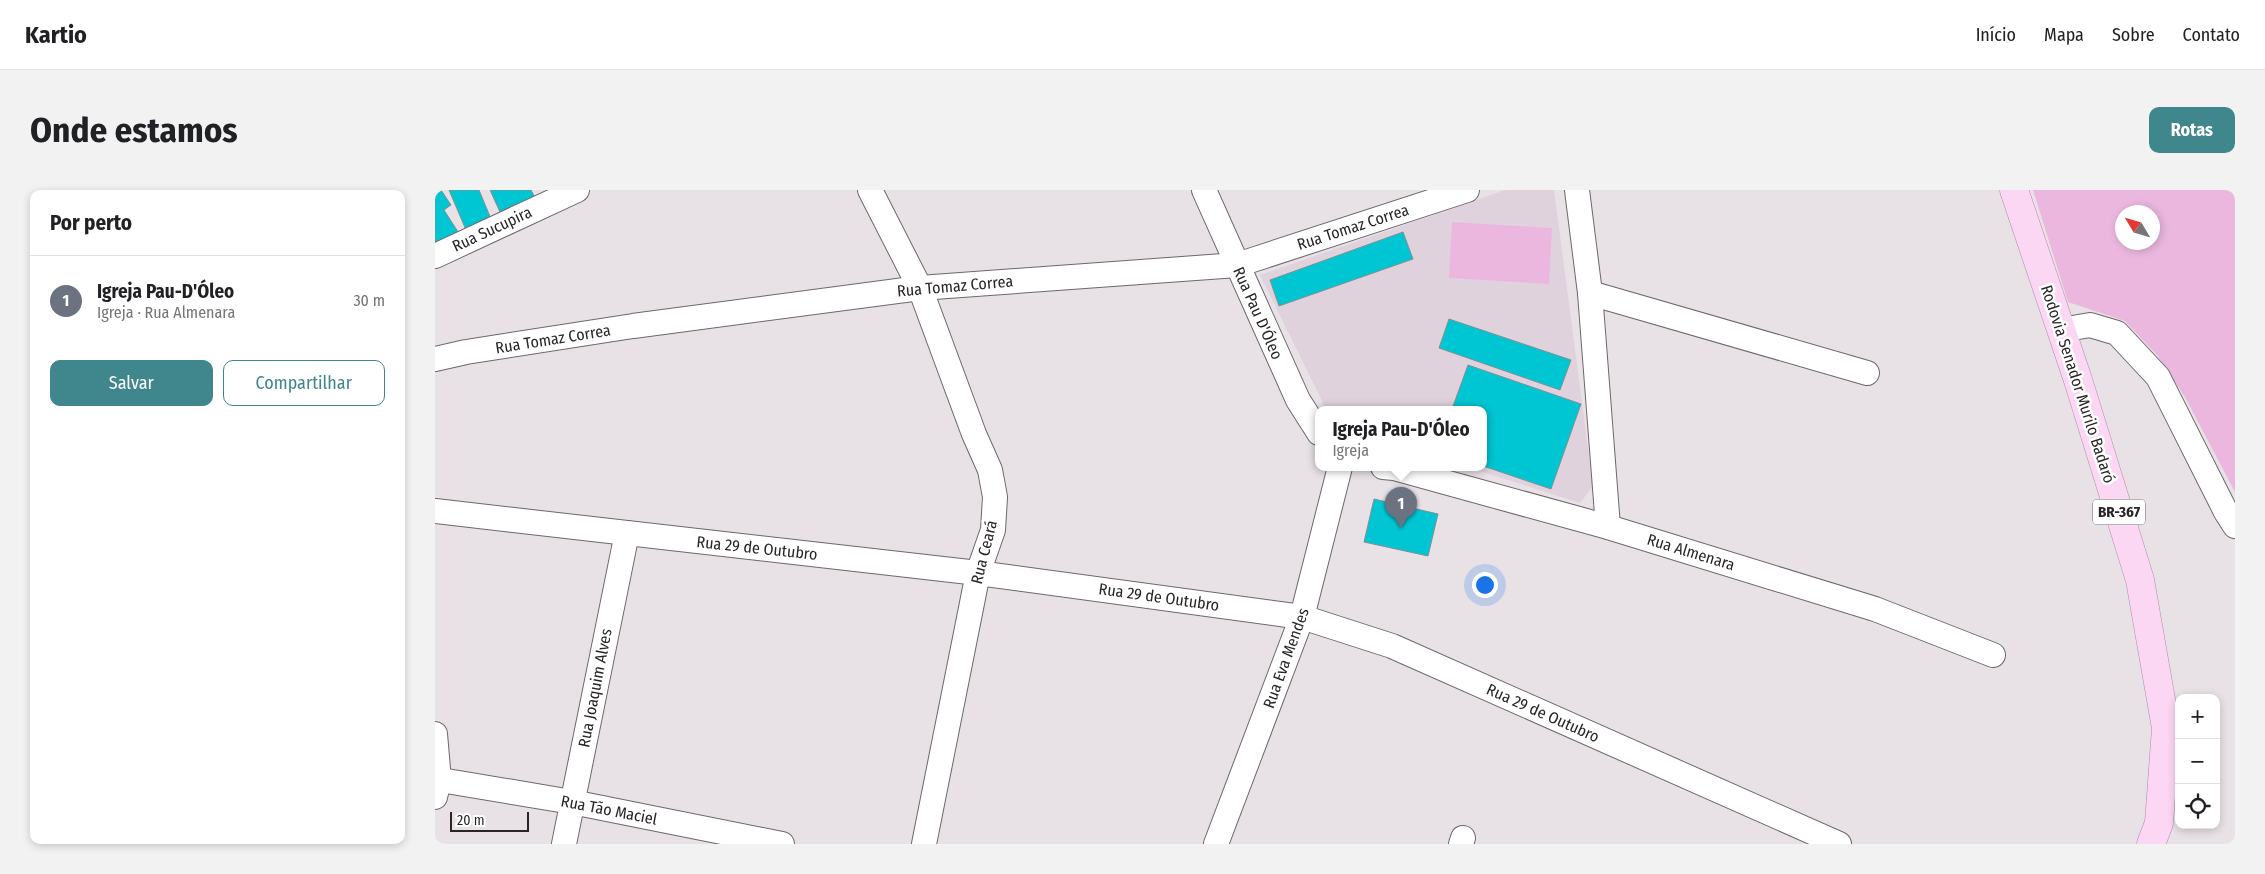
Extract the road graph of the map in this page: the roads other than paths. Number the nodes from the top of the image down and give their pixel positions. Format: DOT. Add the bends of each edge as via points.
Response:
graph roads {
  1 [pos="577,190"];
  2 [pos="871,190"];
  3 [pos="1204,190"];
  4 [pos="1467,190"];
  5 [pos="1577,190"];
  6 [pos="2015,190"];
  7 [pos="435,256"];
  8 [pos="1237,265"];
  9 [pos="920,288"];
  10 [pos="1589,293"];
  11 [pos="2061,330"];
  12 [pos="435,359"];
  13 [pos="1867,373"];
  14 [pos="1315,427"];
  15 [pos="1339,471"];
  16 [pos="1405,471"];
  17 [pos="435,511"];
  18 [pos="1608,526"];
  19 [pos="2235,526"];
  20 [pos="627,533"];
  21 [pos="978,573"];
  22 [pos="1302,617"];
  23 [pos="1993,655"];
  24 [pos="435,734"];
  25 [pos="436,785"];
  26 [pos="572,802"];
  27 [pos="564,844"];
  28 [pos="781,844"];
  29 [pos="924,844"];
  30 [pos="1216,844"];
  31 [pos="1839,844"];
  32 [pos="2151,844"];
  1 -- 7 [label="street, Rua Sucupira"];
  2 -- 9 [label="street, Rua Ceará"];
  3 -- 8 [label="street, Rua Pau D'Óleo"];
  4 -- 8 [label="street, Rua Tomaz Correa"];
  5 -- 10 [label="street"];
  6 -- 11 [label="main road, Rodovia Senador Murilo Badaró / BR-367"];
  8 -- 9 [label="street, Rua Tomaz Correa"];
  8 -- 14 [label="street, Rua Pau D'Óleo" via="1298,400"];
  9 -- 12 [label="street, Rua Tomaz Correa" via="633,326"];
  9 -- 21 [label="street, Rua Ceará" via="990,470 995,497 993,530"];
  10 -- 13 [label="street"];
  10 -- 18 [label="street"];
  11 -- 19 [label="street" via="2090,325 2117,334 2158,377"];
  11 -- 32 [label="main road, Rodovia Senador Murilo Badaró / BR-367" via="2141,580 2166,728 2159,823"];
  15 -- 22 [label="street, Rua Eva Mendes"];
  16 -- 18 [label="street, Rua Almenara"];
  17 -- 20 [label="street, Rua 29 de Outubro"];
  18 -- 23 [label="street, Rua Almenara" via="1875,609"];
  20 -- 21 [label="street, Rua 29 de Outubro"];
  20 -- 26 [label="street, Rua Joaquim Alves"];
  21 -- 22 [label="street, Rua 29 de Outubro"];
  21 -- 29 [label="street, Rua Ceará"];
  22 -- 30 [label="street, Rua Eva Mendes"];
  22 -- 31 [label="street, Rua 29 de Outubro" via="1392,646"];
  24 -- 25 [label="street"];
  25 -- 26 [label="street, Rua Tão Maciel"];
  26 -- 27 [label="street, Rua Joaquim Alves"];
  26 -- 28 [label="street, Rua Tão Maciel"];
}
